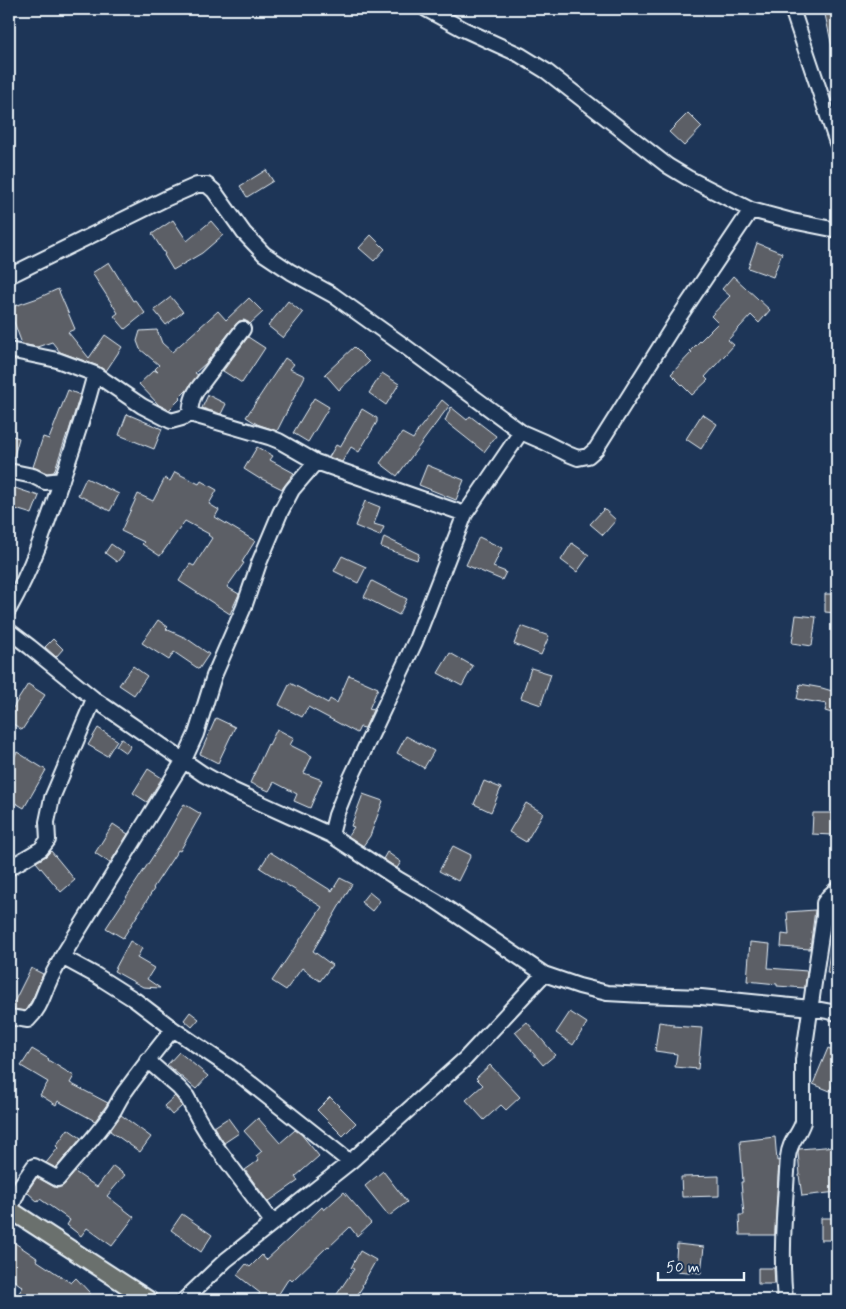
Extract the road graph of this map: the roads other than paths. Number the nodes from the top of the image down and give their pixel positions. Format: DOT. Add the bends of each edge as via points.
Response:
graph roads {
  1 [pos="426,9"];
  2 [pos="792,9"];
  3 [pos="837,143"];
  4 [pos="751,210"];
  5 [pos="837,230"];
  6 [pos="9,276"];
  7 [pos="243,329"];
  8 [pos="9,350"];
  9 [pos="95,374"];
  10 [pos="190,414"];
  11 [pos="520,432"];
  12 [pos="316,462"];
  13 [pos="9,471"];
  14 [pos="62,480"];
  15 [pos="465,514"];
  16 [pos="9,609"];
  17 [pos="9,632"];
  18 [pos="94,699"];
  19 [pos="184,760"];
  20 [pos="330,835"];
  21 [pos="9,868"];
  22 [pos="837,889"];
  23 [pos="62,957"];
  24 [pos="544,974"];
  25 [pos="811,1008"];
  26 [pos="837,1013"];
  27 [pos="9,1017"];
  28 [pos="173,1029"];
  29 [pos="147,1060"];
  30 [pos="350,1162"];
  31 [pos="9,1209"];
  32 [pos="272,1223"];
  33 [pos="149,1300"];
  34 [pos="184,1300"];
  35 [pos="785,1300"];
  1 -- 4 [label="street" via="546,71 668,166"];
  2 -- 3 [label="street"];
  4 -- 5 [label="street"];
  4 -- 11 [label="street" via="596,449 588,456 578,458"];
  6 -- 11 [label="street" via="164,199 197,185 206,186 214,191 244,234 264,254 333,295"];
  7 -- 10 [label="street" via="196,390"];
  8 -- 9 [label="street" via="57,360"];
  9 -- 10 [label="street" via="142,406 172,421"];
  9 -- 14 [label="street"];
  10 -- 12 [label="street" via="269,437"];
  11 -- 15 [label="street"];
  12 -- 15 [label="street"];
  12 -- 19 [label="street" via="292,490 280,513"];
  13 -- 14 [label="street" via="45,482"];
  14 -- 16 [label="street" via="40,544"];
  15 -- 20 [label="street" via="415,642 350,780"];
  17 -- 18 [label="street"];
  18 -- 19 [label="street"];
  18 -- 21 [label="street" via="52,798 47,822 48,840 41,849"];
  19 -- 20 [label="street" via="232,790"];
  19 -- 23 [label="street"];
  20 -- 24 [label="street"];
  22 -- 25 [label="street" via="824,903"];
  23 -- 27 [label="street" via="34,1014 28,1020"];
  23 -- 28 [label="street" via="135,1000"];
  24 -- 25 [label="street" via="607,992"];
  24 -- 30 [label="street" via="465,1059"];
  25 -- 26 [label="street"];
  25 -- 35 [label="street" via="803,1060 803,1122 789,1146 788,1157 782,1272"];
  28 -- 29 [label="street"];
  28 -- 30 [label="street" via="235,1071"];
  29 -- 31 [label="street" via="114,1110 58,1179 34,1166"];
  29 -- 32 [label="street" via="188,1096 212,1141"];
  30 -- 32 [label="street"];
  31 -- 33 [label="main road"];
  32 -- 34 [label="street"];
}
